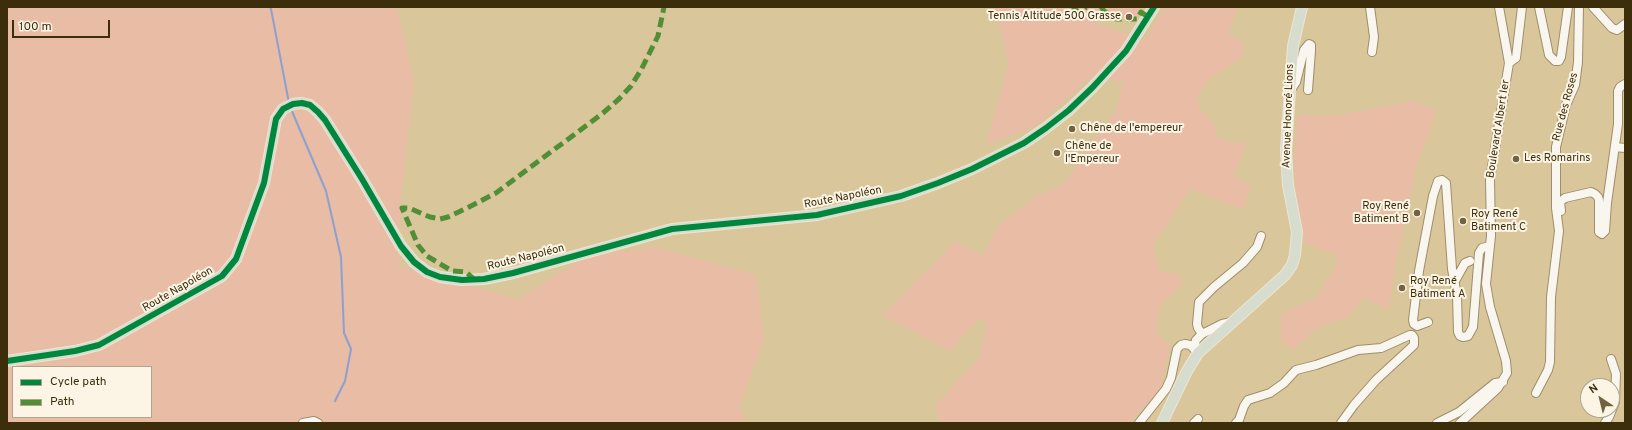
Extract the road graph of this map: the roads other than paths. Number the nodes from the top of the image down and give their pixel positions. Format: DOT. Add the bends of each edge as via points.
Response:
graph roads {
  1 [pos="1154,7"];
  2 [pos="1302,7"];
  3 [pos="1370,7"];
  4 [pos="1499,7"];
  5 [pos="1522,7"];
  6 [pos="1539,7"];
  7 [pos="1568,7"];
  8 [pos="1579,7"];
  9 [pos="1593,7"];
  10 [pos="1625,24"];
  11 [pos="1372,52"];
  12 [pos="1509,63"];
  13 [pos="1625,84"];
  14 [pos="1308,90"];
  15 [pos="1289,92"];
  16 [pos="1615,147"];
  17 [pos="1625,148"];
  18 [pos="1559,231"];
  19 [pos="1261,236"];
  20 [pos="1490,246"];
  21 [pos="1470,261"];
  22 [pos="1455,281"];
  23 [pos="1232,322"];
  24 [pos="1428,322"];
  25 [pos="1202,334"];
  26 [pos="1196,351"];
  27 [pos="1610,359"];
  28 [pos="7,361"];
  29 [pos="1503,382"];
  30 [pos="1536,393"];
  31 [pos="303,423"];
  32 [pos="318,423"];
  33 [pos="1139,423"];
  34 [pos="1162,423"];
  35 [pos="1236,423"];
  36 [pos="1341,423"];
  37 [pos="1436,423"];
  38 [pos="1460,423"];
  39 [pos="1605,423"];
  1 -- 28 [label="main road, Route Napoléon" via="1126,50 1069,110 1024,143 938,183 901,196 817,215 672,229 484,279 440,277 427,272 414,262 401,246 325,120 310,106 302,103 293,104 283,109 276,119 264,183 236,259 222,276 99,345"];
  2 -- 15 [label="main road, Avenue Honoré Lions" via="1293,46"];
  3 -- 11 [label="street" via="1374,36"];
  4 -- 12 [label="street"];
  5 -- 12 [label="street" via="1516,58"];
  6 -- 7 [label="street" via="1549,55 1555,61 1559,61 1561,57"];
  8 -- 18 [label="street, Rue des Roses" via="1575,85 1566,105 1556,147 1556,208"];
  9 -- 10 [label="street" via="1612,28 1617,30"];
  12 -- 20 [label="street, Boulevard Albert Ier" via="1490,179"];
  13 -- 16 [label="street" via="1618,91"];
  14 -- 15 [label="street" via="1311,51 1309,44 1304,50 1296,82"];
  15 -- 23 [label="main road, Avenue Honoré Lions" via="1286,150 1288,185 1297,232 1295,255 1285,275"];
  16 -- 17 [label="street"];
  16 -- 18 [label="street, Rue des Roses" via="1604,233 1599,232 1598,197 1591,192 1571,196 1560,202"];
  18 -- 30 [label="street, Rue des Roses" via="1551,297 1550,362"];
  19 -- 25 [label="street" via="1257,247 1243,263 1199,302 1197,324"];
  20 -- 22 [label="street" via="1482,248 1479,252 1473,327 1468,336 1463,337 1458,332"];
  20 -- 29 [label="street, Boulevard Albert Ier" via="1486,284 1506,361 1507,373"];
  21 -- 22 [label="street" via="1465,263"];
  22 -- 24 [label="street" via="1447,189 1446,183 1442,180 1436,184 1433,196 1413,320 1417,326"];
  23 -- 25 [label="street"];
  23 -- 26 [label="main road, Avenue Honoré Lions"];
  25 -- 26 [label="street" via="1196,340"];
  26 -- 33 [label="street" via="1185,344 1180,345 1166,389"];
  26 -- 34 [label="main road, Avenue Honoré Lions"];
  27 -- 39 [label="street" via="1616,374 1615,402"];
  29 -- 37 [label="street" via="1495,383 1459,412"];
  29 -- 38 [label="street"];
  31 -- 32 [label="street"];
  35 -- 36 [label="street" via="1248,400 1270,392 1284,383 1296,370 1358,350 1381,348 1412,335 1414,345 1376,380"];
}
